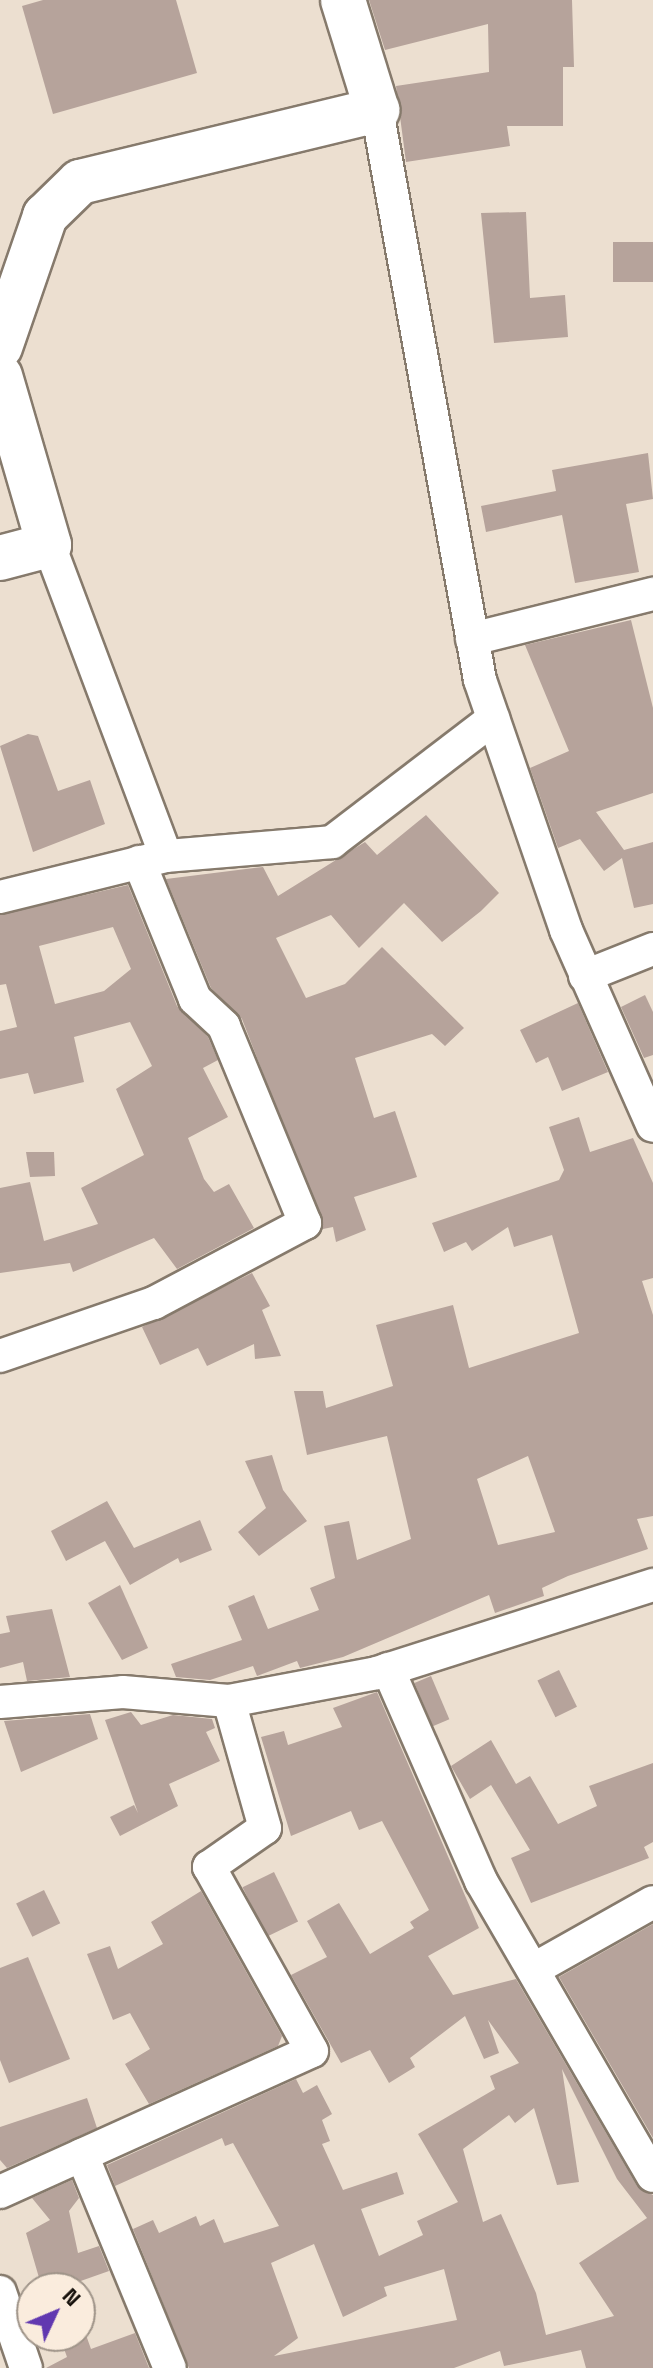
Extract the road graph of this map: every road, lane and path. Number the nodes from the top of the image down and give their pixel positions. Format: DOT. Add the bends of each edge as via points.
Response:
graph roads {
  1 [pos="343,0"];
  2 [pos="377,110"];
  3 [pos="0,347"];
  4 [pos="0,376"];
  5 [pos="49,545"];
  6 [pos="0,558"];
  7 [pos="653,594"];
  8 [pos="472,639"];
  9 [pos="493,719"];
  10 [pos="153,859"];
  11 [pos="0,897"];
  12 [pos="653,949"];
  13 [pos="585,976"];
  14 [pos="653,1126"];
  15 [pos="0,1356"];
  16 [pos="653,1585"];
  17 [pos="388,1669"];
  18 [pos="229,1701"];
  19 [pos="0,1702"];
  20 [pos="653,1902"];
  21 [pos="536,1968"];
  22 [pos="82,2155"];
  23 [pos="653,2176"];
  24 [pos="0,2192"];
  25 [pos="0,2292"];
  26 [pos="26,2368"];
  27 [pos="170,2368"];
  1 -- 2 [label="main road"];
  2 -- 3 [label="main road" via="80,182 45,216"];
  2 -- 8 [label="street"];
  4 -- 5 [label="main road"];
  5 -- 6 [label="main road"];
  5 -- 10 [label="street"];
  7 -- 8 [label="street"];
  8 -- 9 [label="street"];
  9 -- 10 [label="street" via="332,842"];
  9 -- 13 [label="street"];
  10 -- 11 [label="street"];
  10 -- 15 [label="street" via="195,999 224,1026 305,1223 154,1303"];
  12 -- 13 [label="street"];
  13 -- 14 [label="street"];
  16 -- 17 [label="street"];
  17 -- 18 [label="street"];
  17 -- 21 [label="street" via="481,1881"];
  18 -- 19 [label="street" via="123,1692"];
  18 -- 22 [label="street" via="265,1828 209,1867 312,2051"];
  20 -- 21 [label="street"];
  21 -- 23 [label="street"];
  22 -- 24 [label="street"];
  22 -- 27 [label="street"];
  25 -- 26 [label="street"];
}
